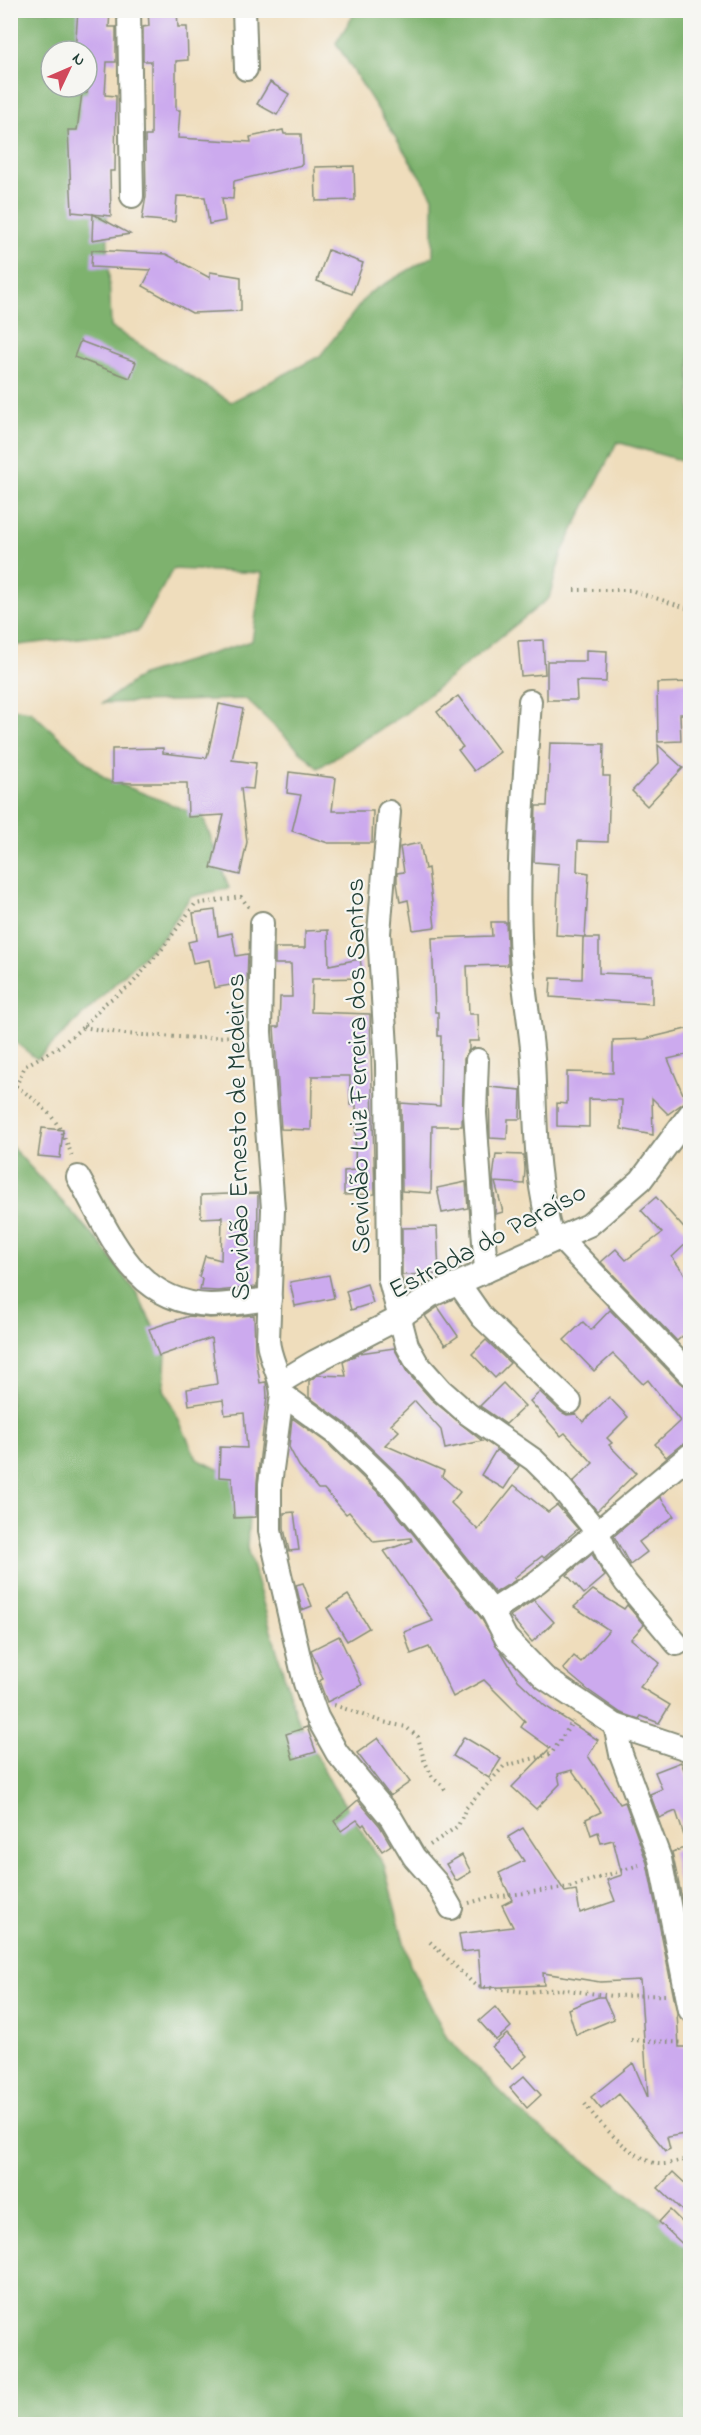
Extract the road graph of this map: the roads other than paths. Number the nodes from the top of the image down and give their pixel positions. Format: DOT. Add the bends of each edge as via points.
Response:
graph roads {
  1 [pos="129,10"];
  2 [pos="244,10"];
  3 [pos="246,69"];
  4 [pos="132,196"];
  5 [pos="530,700"];
  6 [pos="389,812"];
  7 [pos="262,923"];
  8 [pos="477,1060"];
  9 [pos="690,1114"];
  10 [pos="78,1177"];
  11 [pos="556,1239"];
  12 [pos="486,1271"];
  13 [pos="459,1284"];
  14 [pos="270,1299"];
  15 [pos="399,1318"];
  16 [pos="690,1374"];
  17 [pos="281,1388"];
  18 [pos="570,1402"];
  19 [pos="690,1455"];
  20 [pos="598,1533"];
  21 [pos="492,1611"];
  22 [pos="677,1644"];
  23 [pos="615,1725"];
  24 [pos="690,1750"];
  25 [pos="451,1908"];
  26 [pos="682,1918"];
  27 [pos="688,2002"];
  1 -- 4 [label="street"];
  2 -- 3 [label="street"];
  5 -- 11 [label="street" via="519,866 520,939 532,1051 538,1173 543,1209"];
  6 -- 15 [label="street, Servidão Luiz Ferreira dos Santos" via="379,933 387,1064 389,1277"];
  7 -- 14 [label="street, Servidão Ernesto de Medeiros" via="260,1032 273,1209"];
  8 -- 12 [label="street" via="476,1113"];
  9 -- 11 [label="street, Estrada do Paraíso" via="641,1180 589,1225"];
  10 -- 14 [label="street" via="123,1256 151,1288 176,1300 210,1305"];
  11 -- 12 [label="street, Estrada do Paraíso"];
  11 -- 16 [label="street"];
  12 -- 13 [label="street, Estrada do Paraíso"];
  13 -- 15 [label="street, Estrada do Paraíso" via="430,1296"];
  13 -- 18 [label="street" via="482,1317"];
  14 -- 17 [label="street, Servidão Ernesto de Medeiros" via="269,1352"];
  15 -- 17 [label="street, Estrada do Paraíso" via="314,1362"];
  15 -- 20 [label="street, Servidão Luiz Ferreira dos Santos" via="417,1363 441,1390 534,1460"];
  17 -- 21 [label="street" via="361,1455 425,1525"];
  17 -- 25 [label="street" via="270,1484 270,1531 298,1658 317,1717 337,1753 392,1818"];
  19 -- 20 [label="street"];
  20 -- 21 [label="street" via="537,1582"];
  20 -- 22 [label="street, Servidão Luiz Ferreira dos Santos" via="626,1583"];
  21 -- 23 [label="street" via="522,1658 544,1678"];
  23 -- 24 [label="street"];
  23 -- 26 [label="street" via="621,1754"];
  26 -- 27 [label="street"];
}
